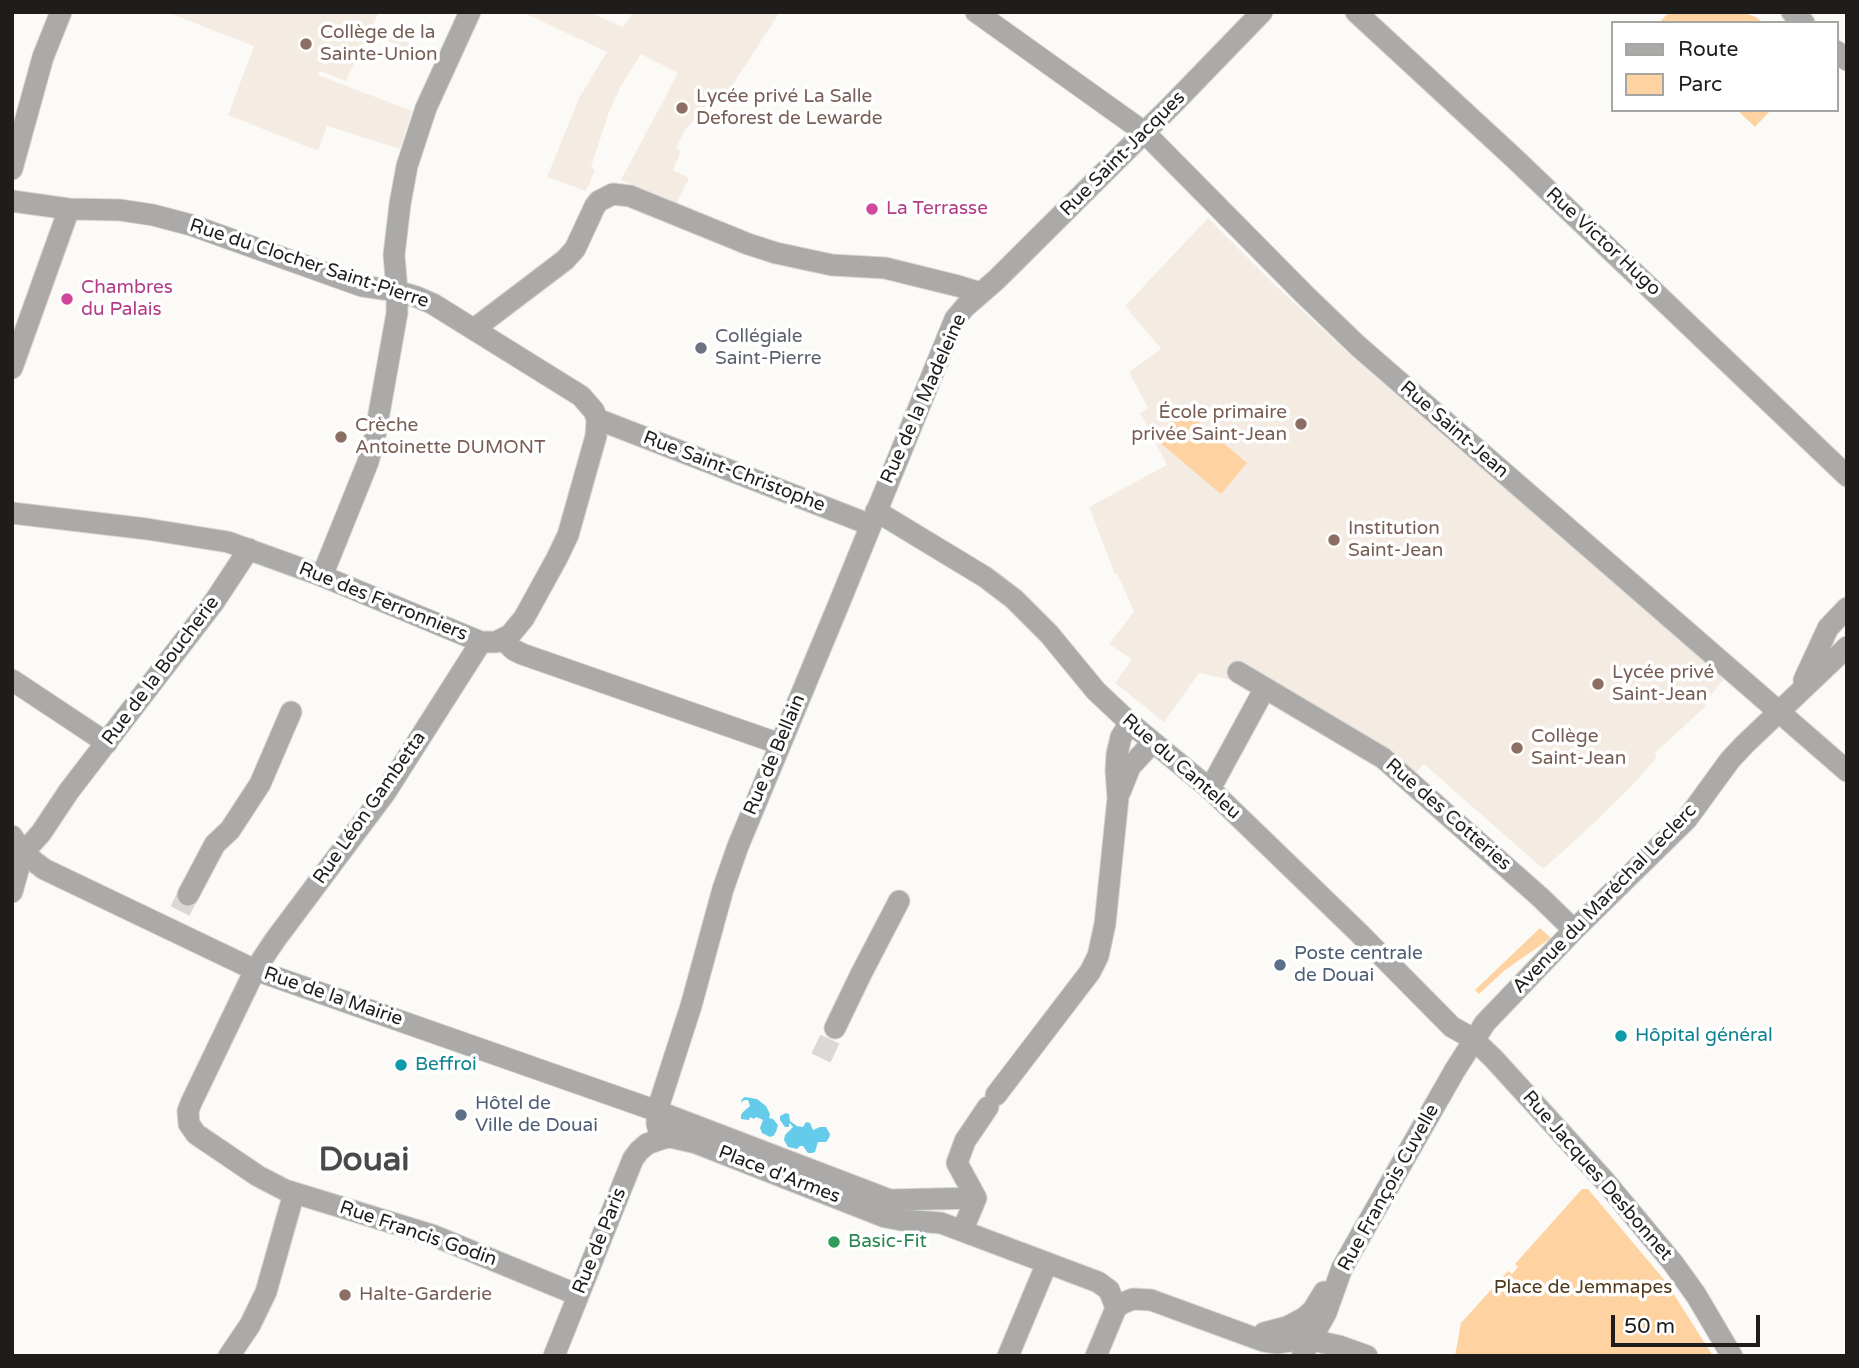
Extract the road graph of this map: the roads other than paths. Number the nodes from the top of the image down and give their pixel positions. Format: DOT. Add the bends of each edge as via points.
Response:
graph roads {
  1 [pos="61,12"];
  2 [pos="470,12"];
  3 [pos="976,12"];
  4 [pos="1262,12"];
  5 [pos="1356,12"];
  6 [pos="1144,132"];
  7 [pos="12,169"];
  8 [pos="12,201"];
  9 [pos="69,209"];
  10 [pos="397,291"];
  11 [pos="981,293"];
  12 [pos="474,329"];
  13 [pos="12,368"];
  14 [pos="597,419"];
  15 [pos="1847,476"];
  16 [pos="12,513"];
  17 [pos="874,518"];
  18 [pos="249,549"];
  19 [pos="322,576"];
  20 [pos="1847,608"];
  21 [pos="503,640"];
  22 [pos="481,642"];
  23 [pos="1847,647"];
  24 [pos="1238,672"];
  25 [pos="12,680"];
  26 [pos="1265,688"];
  27 [pos="1795,697"];
  28 [pos="291,712"];
  29 [pos="1778,712"];
  30 [pos="1130,723"];
  31 [pos="1153,742"];
  32 [pos="107,743"];
  33 [pos="780,744"];
  34 [pos="1847,771"];
  35 [pos="1210,789"];
  36 [pos="1118,798"];
  37 [pos="15,841"];
  38 [pos="12,891"];
  39 [pos="899,901"];
  40 [pos="179,911"];
  41 [pos="1574,930"];
  42 [pos="255,970"];
  43 [pos="835,1028"];
  44 [pos="1474,1040"];
  45 [pos="657,1111"];
  46 [pos="661,1139"];
  47 [pos="294,1193"];
  48 [pos="976,1198"];
  49 [pos="966,1222"];
  50 [pos="1038,1259"];
  51 [pos="1342,1268"];
  52 [pos="578,1295"];
  53 [pos="1115,1308"];
  54 [pos="1237,1332"];
  55 [pos="1307,1348"];
  56 [pos="229,1356"];
  57 [pos="554,1356"];
  58 [pos="1008,1356"];
  59 [pos="1096,1356"];
  60 [pos="1367,1356"];
  61 [pos="1732,1356"];
  1 -- 7 [label="street" via="43,57"];
  2 -- 10 [label="street" via="426,108 407,166 394,255"];
  3 -- 6 [label="street, Rue Saint-Jean"];
  4 -- 6 [label="street, Rue Saint-Jacques"];
  5 -- 15 [label="street, Rue Victor Hugo"];
  6 -- 11 [label="street, Rue Saint-Jacques"];
  6 -- 29 [label="street, Rue Saint-Jean" via="1350,339"];
  8 -- 9 [label="street, Rue du Clocher Saint-Pierre"];
  9 -- 10 [label="street, Rue du Clocher Saint-Pierre" via="120,210 173,220 362,286"];
  9 -- 13 [label="street"];
  10 -- 12 [label="street, Rue du Clocher Saint-Pierre" via="433,304"];
  10 -- 19 [label="street" via="397,313 368,463"];
  11 -- 12 [label="street" via="885,268 832,265 776,253 630,196 613,194 595,206 565,260"];
  11 -- 17 [label="street, Rue de la Madeleine" via="955,319"];
  12 -- 14 [label="street, Rue du Clocher Saint-Pierre" via="581,396"];
  14 -- 17 [label="street, Rue Saint-Christophe"];
  14 -- 21 [label="street" via="568,535 524,618"];
  16 -- 18 [label="street, Rue des Ferronniers" via="198,536"];
  17 -- 30 [label="street, Rue du Canteleu" via="985,577 1014,599"];
  17 -- 33 [label="street, Rue de Bellain"];
  18 -- 19 [label="street, Rue des Ferronniers"];
  18 -- 32 [label="street, Rue de la Boucherie" via="215,602"];
  19 -- 22 [label="street, Rue des Ferronniers"];
  20 -- 27 [label="street, Avenue du Maréchal Leclerc" via="1828,628"];
  21 -- 22 [label="street, Rue des Ferronniers"];
  21 -- 33 [label="street" via="522,654"];
  22 -- 42 [label="street, Rue Léon Gambetta" via="378,803"];
  23 -- 27 [label="street, Avenue du Maréchal Leclerc"];
  24 -- 26 [label="street, Rue des Cotteries"];
  25 -- 32 [label="street"];
  26 -- 35 [label="street"];
  26 -- 41 [label="street, Rue des Cotteries" via="1393,766"];
  27 -- 29 [label="street, Avenue du Maréchal Leclerc"];
  28 -- 40 [label="street" via="260,785 215,844"];
  29 -- 34 [label="street, Rue Saint-Jean"];
  29 -- 41 [label="street, Avenue du Maréchal Leclerc" via="1731,760 1682,824"];
  30 -- 31 [label="street, Rue du Canteleu"];
  30 -- 36 [label="street" via="1117,754"];
  31 -- 35 [label="street, Rue du Canteleu"];
  31 -- 36 [label="street" via="1130,767"];
  32 -- 37 [label="street, Rue de la Boucherie" via="41,834"];
  33 -- 45 [label="street, Rue de Bellain" via="731,864"];
  35 -- 44 [label="street, Rue du Canteleu" via="1452,1027"];
  36 -- 48 [label="street" via="1101,947 1094,965 965,1141 957,1163"];
  37 -- 38 [label="street"];
  37 -- 40 [label="street, Rue de la Mairie" via="44,869"];
  39 -- 43 [label="street"];
  40 -- 42 [label="street, Rue de la Mairie"];
  41 -- 44 [label="street, Avenue du Maréchal Leclerc" via="1492,1014"];
  42 -- 45 [label="street, Rue de la Mairie"];
  42 -- 47 [label="street, Rue Léon Gambetta" via="191,1103 189,1124 196,1134 258,1176"];
  44 -- 51 [label="street, Rue François Cuvelle"];
  44 -- 61 [label="street, Rue Jacques Desbonnet" via="1673,1263"];
  45 -- 46 [label="street"];
  45 -- 48 [label="street, Rue de la Mairie" via="890,1199"];
  46 -- 50 [label="street, Place d'Armes" via="675,1137 696,1143 885,1217 941,1223"];
  46 -- 52 [label="street, Rue de Paris" via="643,1147 633,1159"];
  47 -- 52 [label="street, Rue Francis Godin" via="432,1234"];
  47 -- 56 [label="street" via="266,1292"];
  48 -- 49 [label="street"];
  50 -- 53 [label="street, Place d'Armes" via="1102,1284"];
  50 -- 58 [label="street"];
  51 -- 54 [label="street" via="1299,1322 1272,1332"];
  51 -- 55 [label="street, Rue François Cuvelle"];
  52 -- 57 [label="street, Rue de Paris"];
  53 -- 54 [label="street" via="1129,1300 1151,1300"];
  53 -- 59 [label="street"];
  54 -- 55 [label="street"];
  55 -- 60 [label="street" via="1339,1346"];
}
